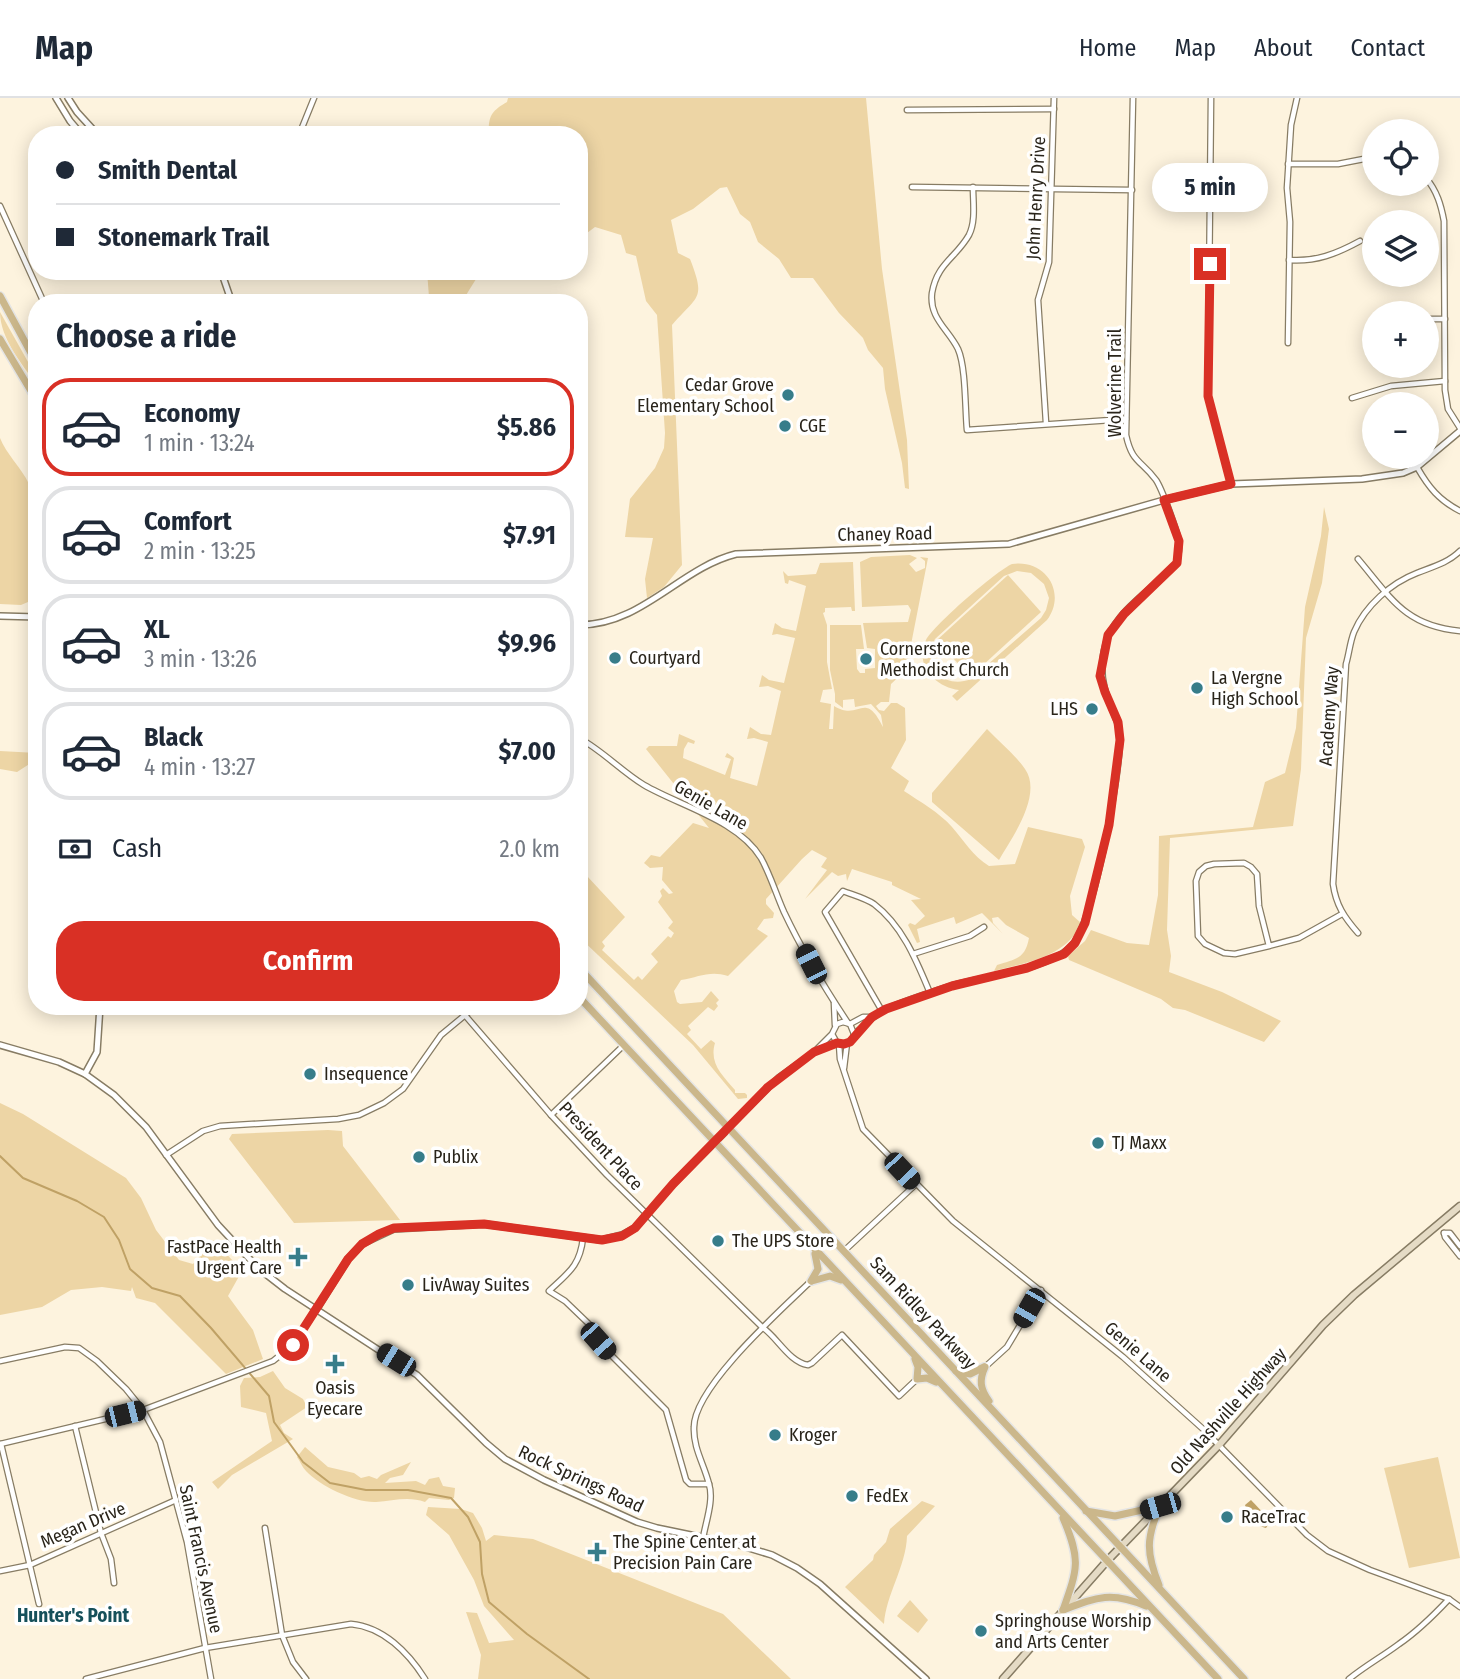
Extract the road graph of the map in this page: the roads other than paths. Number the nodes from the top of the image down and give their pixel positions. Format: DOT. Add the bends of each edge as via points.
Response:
graph roads {
  1 [pos="56,98"];
  2 [pos="68,98"];
  3 [pos="314,98"];
  4 [pos="1055,98"];
  5 [pos="1133,98"];
  6 [pos="1211,98"];
  7 [pos="1297,98"];
  8 [pos="1054,109"];
  9 [pos="908,110"];
  10 [pos="74,126"];
  11 [pos="89,126"];
  12 [pos="303,126"];
  13 [pos="1362,160"];
  14 [pos="1288,164"];
  15 [pos="912,187"];
  16 [pos="973,187"];
  17 [pos="1052,188"];
  18 [pos="1132,190"];
  19 [pos="1438,196"];
  20 [pos="0,206"];
  21 [pos="1360,241"];
  22 [pos="1289,260"];
  23 [pos="28,268"];
  24 [pos="0,296"];
  25 [pos="1439,319"];
  26 [pos="1445,319"];
  27 [pos="0,339"];
  28 [pos="1288,343"];
  29 [pos="28,347"];
  30 [pos="1445,381"];
  31 [pos="28,386"];
  32 [pos="1352,398"];
  33 [pos="1126,419"];
  34 [pos="1046,423"];
  35 [pos="1460,430"];
  36 [pos="1439,448"];
  37 [pos="1411,469"];
  38 [pos="1418,469"];
  39 [pos="1231,484"];
  40 [pos="1164,500"];
  41 [pos="1460,511"];
  42 [pos="1460,551"];
  43 [pos="1358,559"];
  44 [pos="1385,592"];
  45 [pos="0,616"];
  46 [pos="28,617"];
  47 [pos="588,624"];
  48 [pos="1460,631"];
  49 [pos="588,743"];
  50 [pos="1342,915"];
  51 [pos="984,927"];
  52 [pos="1358,933"];
  53 [pos="1269,946"];
  54 [pos="913,954"];
  55 [pos="588,978"];
  56 [pos="930,993"];
  57 [pos="834,1002"];
  58 [pos="588,1007"];
  59 [pos="882,1011"];
  60 [pos="99,1015"];
  61 [pos="465,1016"];
  62 [pos="872,1017"];
  63 [pos="849,1023"];
  64 [pos="835,1026"];
  65 [pos="832,1034"];
  66 [pos="855,1034"];
  67 [pos="838,1043"];
  68 [pos="847,1044"];
  69 [pos="0,1045"];
  70 [pos="624,1045"];
  71 [pos="814,1052"];
  72 [pos="844,1069"];
  73 [pos="85,1074"];
  74 [pos="551,1115"];
  75 [pos="729,1128"];
  76 [pos="715,1142"];
  77 [pos="166,1155"];
  78 [pos="915,1185"];
  79 [pos="1460,1206"];
  80 [pos="647,1215"];
  81 [pos="583,1238"];
  82 [pos="1460,1246"];
  83 [pos="812,1247"];
  84 [pos="844,1252"];
  85 [pos="1460,1256"];
  86 [pos="811,1281"];
  87 [pos="845,1282"];
  88 [pos="1041,1290"];
  89 [pos="316,1310"];
  90 [pos="762,1327"];
  91 [pos="913,1354"];
  92 [pos="0,1361"];
  93 [pos="985,1367"];
  94 [pos="956,1371"];
  95 [pos="918,1379"];
  96 [pos="943,1385"];
  97 [pos="143,1410"];
  98 [pos="1001,1419"];
  99 [pos="75,1426"];
  100 [pos="1,1444"];
  101 [pos="1219,1445"];
  102 [pos="709,1484"];
  103 [pos="176,1500"];
  104 [pos="1160,1506"];
  105 [pos="1086,1511"];
  106 [pos="1062,1513"];
  107 [pos="265,1528"];
  108 [pos="101,1533"];
  109 [pos="703,1538"];
  110 [pos="1121,1548"];
  111 [pos="1107,1562"];
  112 [pos="30,1565"];
  113 [pos="0,1571"];
  114 [pos="114,1583"];
  115 [pos="1161,1589"];
  116 [pos="1449,1599"];
  117 [pos="39,1604"];
  118 [pos="1460,1607"];
  119 [pos="1151,1608"];
  120 [pos="1063,1610"];
  121 [pos="282,1634"];
  122 [pos="205,1648"];
  123 [pos="1216,1677"];
  124 [pos="86,1679"];
  125 [pos="211,1679"];
  126 [pos="306,1679"];
  127 [pos="425,1679"];
  128 [pos="926,1679"];
  129 [pos="1003,1679"];
  130 [pos="1223,1679"];
  131 [pos="1244,1679"];
  132 [pos="1349,1679"];
  1 -- 10 [label="street"];
  2 -- 11 [label="street"];
  3 -- 12 [label="street"];
  4 -- 8 [label="street, John Henry Drive"];
  5 -- 18 [label="street, Wolverine Trail"];
  6 -- 39 [label="street" via="1208,396"];
  7 -- 14 [label="street"];
  8 -- 9 [label="street"];
  8 -- 17 [label="street, John Henry Drive"];
  13 -- 14 [label="street"];
  14 -- 22 [label="street"];
  15 -- 16 [label="street"];
  16 -- 17 [label="street"];
  16 -- 34 [label="street" via="971,232 942,265 932,296 933,314 962,361 967,430"];
  17 -- 18 [label="street"];
  17 -- 34 [label="street, John Henry Drive" via="1049,262 1038,300"];
  18 -- 33 [label="street, Wolverine Trail"];
  19 -- 26 [label="street" via="1444,221"];
  20 -- 23 [label="street"];
  21 -- 22 [label="street" via="1321,259"];
  22 -- 28 [label="street"];
  24 -- 29 [label="main road"];
  25 -- 26 [label="street"];
  26 -- 30 [label="street"];
  27 -- 31 [label="main road"];
  30 -- 32 [label="street" via="1391,386"];
  30 -- 35 [label="street" via="1448,409"];
  33 -- 34 [label="street"];
  33 -- 40 [label="street, Wolverine Trail" via="1129,450 1158,483"];
  35 -- 36 [label="street"];
  37 -- 39 [label="street, Chaney Road" via="1385,477"];
  38 -- 41 [label="street" via="1430,490"];
  39 -- 40 [label="street, Chaney Road"];
  40 -- 47 [label="street, Chaney Road" via="1009,544 722,557 654,601 605,622"];
  40 -- 56 [label="street, Wolverine Trail" via="1179,541 1177,563 1108,635 1102,663 1100,676 1120,740 1109,825 1085,923 1064,954"];
  42 -- 44 [label="street, Academy Way"];
  43 -- 44 [label="street"];
  44 -- 48 [label="street" via="1426,625"];
  44 -- 50 [label="street, Academy Way" via="1355,632 1346,664 1333,884"];
  45 -- 46 [label="street"];
  49 -- 57 [label="street, Genie Lane" via="644,785 717,820 743,838 760,856 790,923"];
  50 -- 52 [label="street, Academy Way"];
  50 -- 53 [label="street" via="1299,938"];
  51 -- 54 [label="street"];
  53 -- 53 [label="street" via="1224,954 1205,944 1198,936 1199,872 1214,864 1244,863 1258,874 1259,906"];
  54 -- 56 [label="street"];
  54 -- 59 [label="street" via="872,903 843,891 825,912"];
  55 -- 75 [label="main road, Sam Ridley Parkway"];
  56 -- 59 [label="street, Wolverine Trail"];
  57 -- 63 [label="street, Genie Lane"];
  57 -- 64 [label="street, Genie Lane"];
  58 -- 70 [label="main road, Sam Ridley Parkway"];
  59 -- 62 [label="street, Wolverine Trail"];
  60 -- 73 [label="street" via="97,1052"];
  61 -- 74 [label="street, President Place"];
  61 -- 77 [label="street" via="441,1035 403,1089 359,1115 220,1126 203,1131"];
  62 -- 63 [label="street, Wolverine Trail"];
  62 -- 66 [label="street, Wolverine Trail"];
  63 -- 64 [label="street"];
  63 -- 66 [label="street"];
  64 -- 65 [label="street"];
  65 -- 67 [label="street"];
  65 -- 71 [label="street"];
  66 -- 68 [label="street"];
  67 -- 68 [label="street"];
  67 -- 71 [label="street"];
  67 -- 72 [label="street, Genie Lane"];
  68 -- 72 [label="street, Genie Lane"];
  69 -- 73 [label="street, Rock Springs Road" via="38,1054"];
  70 -- 74 [label="street"];
  70 -- 76 [label="main road, Sam Ridley Parkway"];
  71 -- 75 [label="street" via="779,1077"];
  72 -- 78 [label="street, Genie Lane" via="863,1129"];
  73 -- 77 [label="street, Rock Springs Road" via="131,1111"];
  74 -- 80 [label="street, President Place"];
  75 -- 76 [label="street"];
  75 -- 84 [label="main road, Sam Ridley Parkway"];
  76 -- 80 [label="street"];
  76 -- 83 [label="main road, Sam Ridley Parkway"];
  77 -- 89 [label="street, Rock Springs Road" via="237,1247"];
  78 -- 84 [label="street"];
  78 -- 88 [label="street, Genie Lane"];
  79 -- 101 [label="main road, Old Nashville Highway" via="1323,1325"];
  80 -- 81 [label="street" via="622,1236"];
  80 -- 90 [label="street, President Place"];
  81 -- 89 [label="street" via="484,1224 394,1228 362,1244"];
  81 -- 102 [label="street" via="577,1264 549,1291 590,1325 598,1341 666,1410 686,1480"];
  82 -- 85 [label="street" via="1450,1233 1444,1233"];
  83 -- 86 [label="main road" via="819,1266"];
  83 -- 87 [label="main road, Sam Ridley Parkway"];
  84 -- 94 [label="main road, Sam Ridley Parkway"];
  86 -- 87 [label="main road" via="830,1276"];
  86 -- 90 [label="street"];
  87 -- 91 [label="main road, Sam Ridley Parkway"];
  88 -- 93 [label="street" via="1007,1347"];
  88 -- 101 [label="street, Genie Lane"];
  89 -- 97 [label="street" via="285,1353"];
  89 -- 109 [label="street, Rock Springs Road" via="417,1375 486,1443 521,1468 637,1522"];
  90 -- 95 [label="street" via="801,1364 812,1363 842,1335 899,1396"];
  90 -- 102 [label="street" via="700,1405 693,1425 696,1452"];
  91 -- 95 [label="main road"];
  91 -- 96 [label="main road, Sam Ridley Parkway"];
  92 -- 97 [label="street, Saint Francis Avenue" via="66,1347 79,1349 120,1382"];
  93 -- 94 [label="main road" via="970,1374"];
  93 -- 98 [label="main road" via="980,1381 984,1394"];
  94 -- 98 [label="main road, Sam Ridley Parkway"];
  95 -- 96 [label="main road"];
  96 -- 106 [label="main road, Sam Ridley Parkway"];
  97 -- 99 [label="street"];
  97 -- 103 [label="street, Saint Francis Avenue" via="160,1442"];
  98 -- 105 [label="main road, Sam Ridley Parkway"];
  99 -- 100 [label="street"];
  99 -- 108 [label="street"];
  100 -- 112 [label="street"];
  101 -- 104 [label="main road, Old Nashville Highway"];
  101 -- 116 [label="street, Genie Lane" via="1298,1529 1328,1551"];
  102 -- 109 [label="street"];
  103 -- 108 [label="street, Megan Drive"];
  103 -- 122 [label="street, Saint Francis Avenue"];
  104 -- 105 [label="main road" via="1115,1516"];
  104 -- 110 [label="main road, Old Nashville Highway"];
  104 -- 115 [label="main road" via="1150,1529 1148,1551"];
  105 -- 110 [label="main road, Sam Ridley Parkway"];
  106 -- 111 [label="main road, Sam Ridley Parkway"];
  106 -- 120 [label="main road" via="1077,1560"];
  107 -- 121 [label="street"];
  108 -- 112 [label="street, Megan Drive"];
  108 -- 114 [label="street"];
  109 -- 128 [label="street, Rock Springs Road" via="761,1552 797,1568"];
  110 -- 111 [label="main road, Old Nashville Highway"];
  110 -- 115 [label="main road, Sam Ridley Parkway"];
  111 -- 119 [label="main road, Sam Ridley Parkway"];
  111 -- 120 [label="main road, Old Nashville Highway"];
  112 -- 113 [label="street, Megan Drive"];
  112 -- 117 [label="street"];
  115 -- 131 [label="main road, Sam Ridley Parkway"];
  116 -- 118 [label="street, Genie Lane"];
  116 -- 132 [label="street" via="1399,1644"];
  119 -- 120 [label="main road" via="1112,1596"];
  119 -- 123 [label="main road, Sam Ridley Parkway"];
  120 -- 129 [label="main road, Old Nashville Highway"];
  121 -- 122 [label="street"];
  121 -- 126 [label="street"];
  121 -- 127 [label="street" via="351,1624 370,1626 391,1641"];
  122 -- 124 [label="street"];
  122 -- 125 [label="street, Saint Francis Avenue"];
  123 -- 130 [label="main road"];
}
